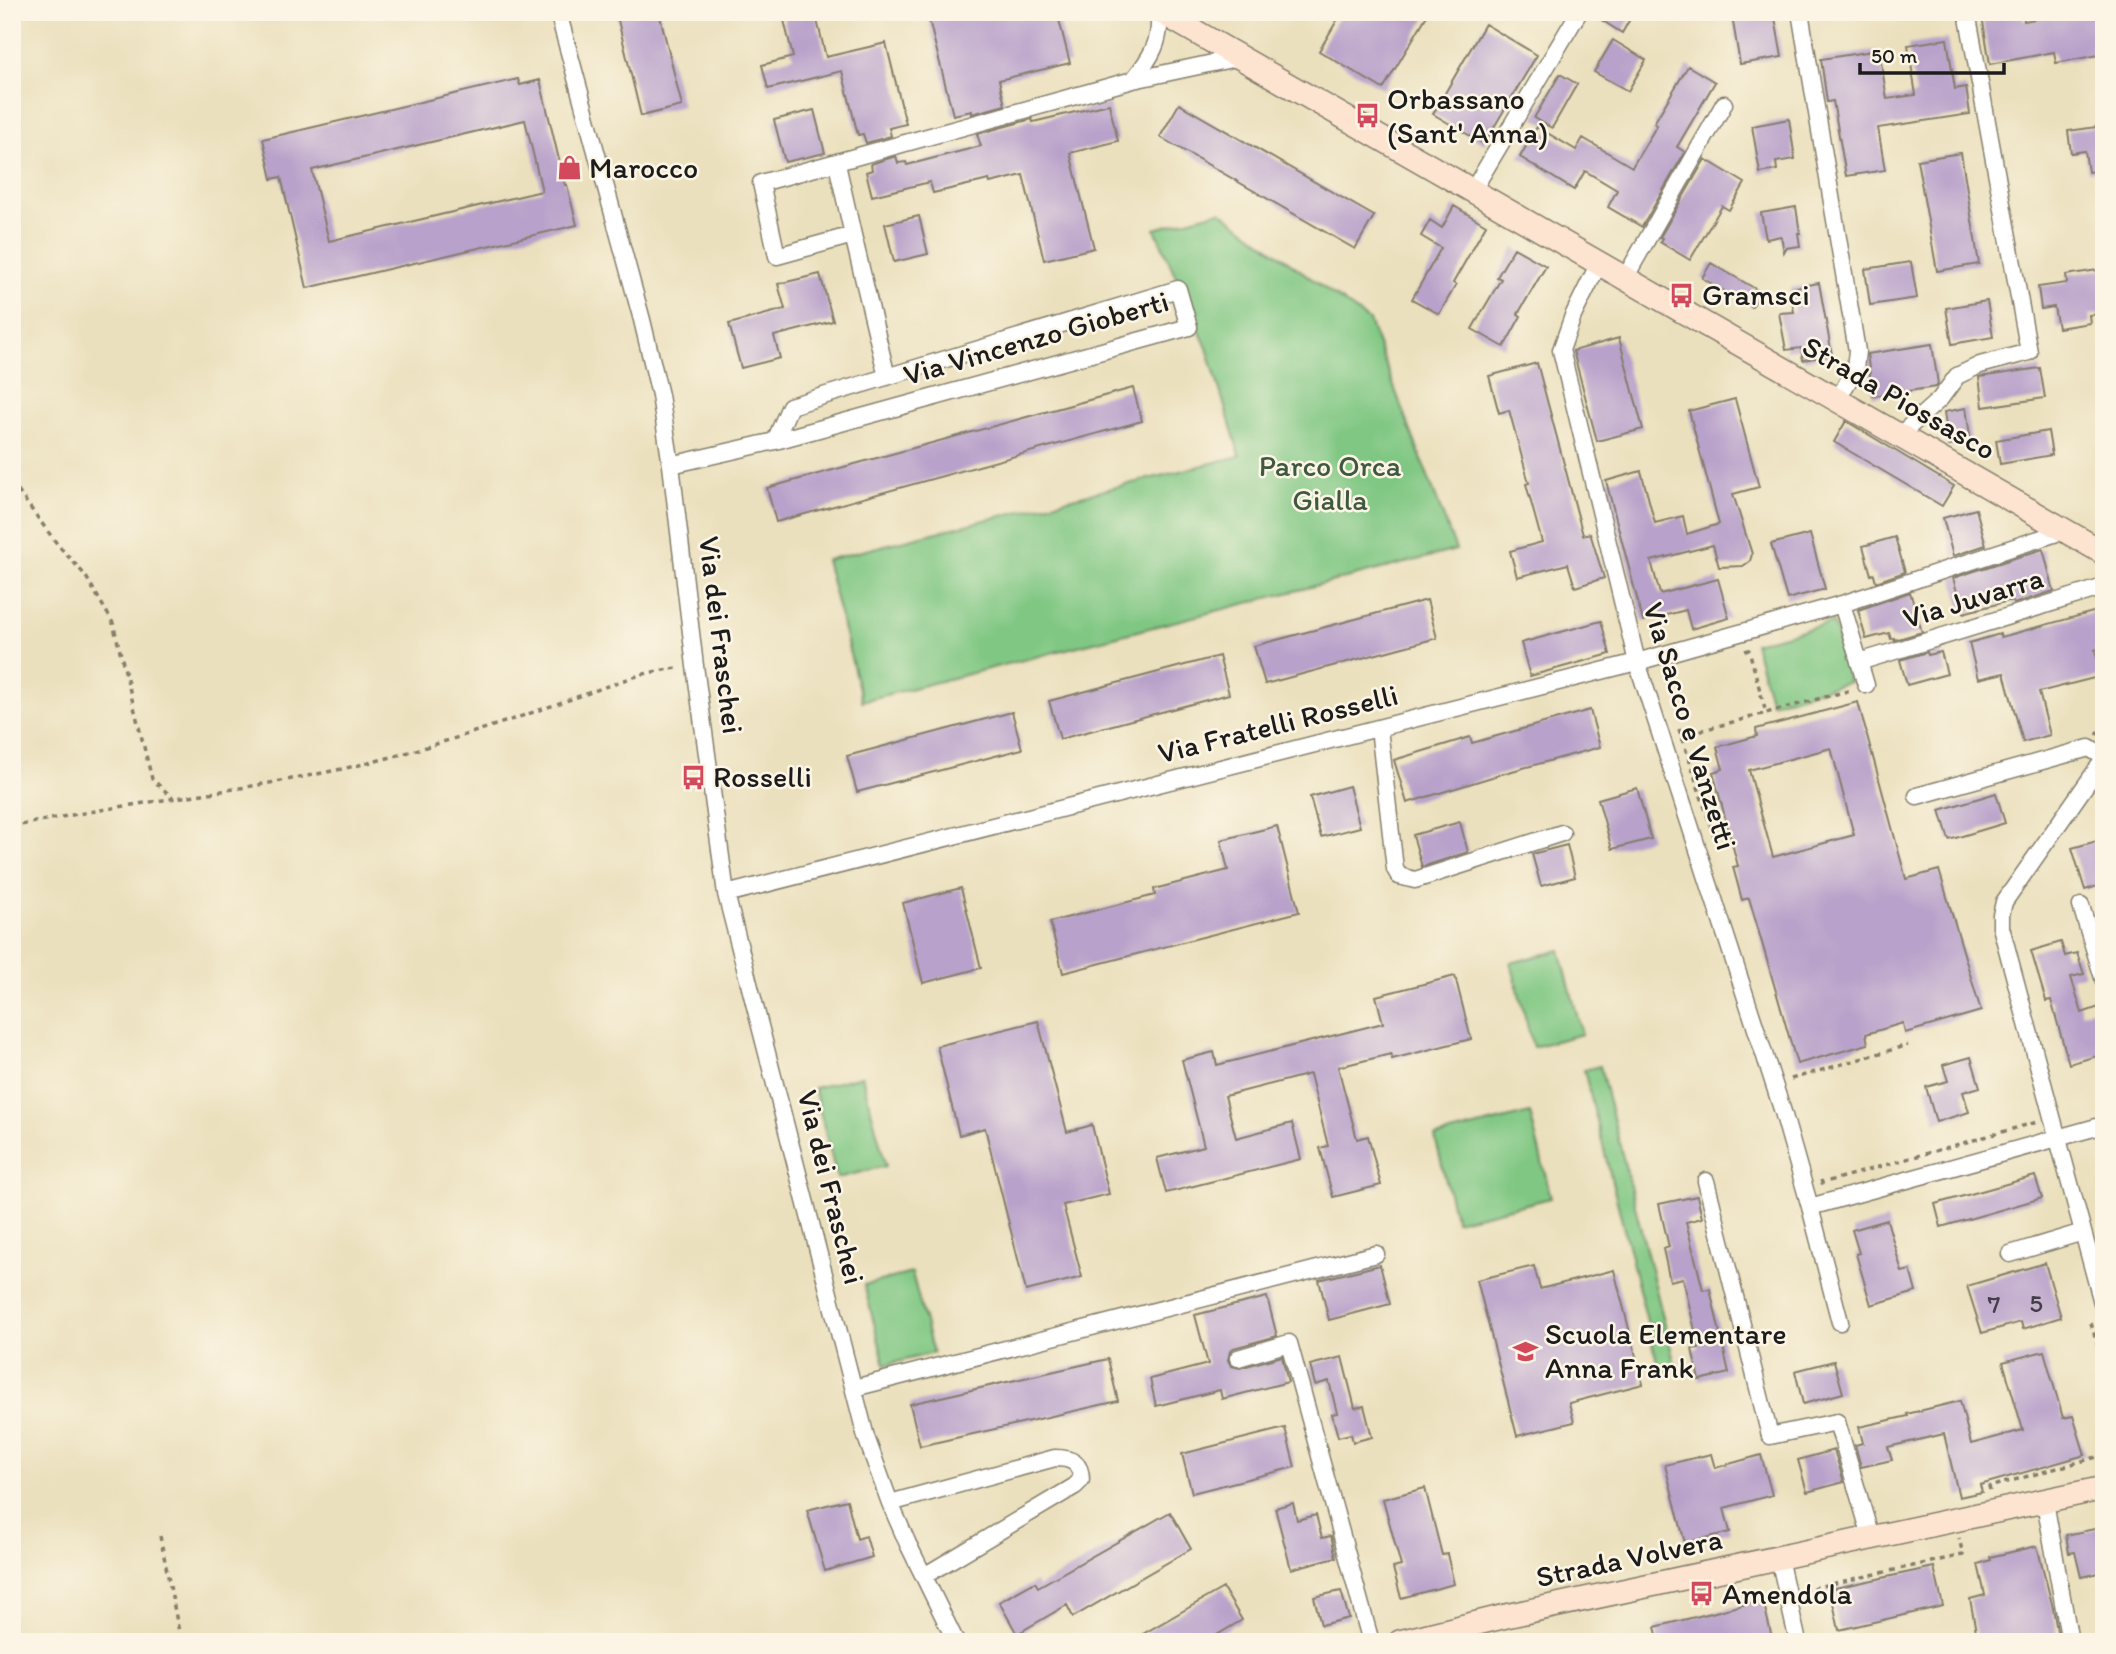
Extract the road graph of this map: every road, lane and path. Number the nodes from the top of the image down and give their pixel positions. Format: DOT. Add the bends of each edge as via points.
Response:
graph roads {
  1 [pos="558,12"];
  2 [pos="1160,12"];
  3 [pos="1578,12"];
  4 [pos="1800,12"];
  5 [pos="1966,12"];
  6 [pos="1241,57"];
  7 [pos="1133,80"];
  8 [pos="1724,104"];
  9 [pos="837,163"];
  10 [pos="1473,190"];
  11 [pos="853,235"];
  12 [pos="1599,262"];
  13 [pos="1625,278"];
  14 [pos="887,377"];
  15 [pos="1838,400"];
  16 [pos="1900,435"];
  17 [pos="775,441"];
  18 [pos="671,465"];
  19 [pos="12,483"];
  20 [pos="2066,530"];
  21 [pos="2104,553"];
  22 [pos="2104,587"];
  23 [pos="1843,604"];
  24 [pos="1736,653"];
  25 [pos="1637,662"];
  26 [pos="1859,662"];
  27 [pos="695,666"];
  28 [pos="1866,685"];
  29 [pos="1766,713"];
  30 [pos="1678,725"];
  31 [pos="1379,728"];
  32 [pos="1681,736"];
  33 [pos="2104,758"];
  34 [pos="1917,796"];
  35 [pos="173,798"];
  36 [pos="12,827"];
  37 [pos="1562,833"];
  38 [pos="1716,842"];
  39 [pos="726,894"];
  40 [pos="2081,906"];
  41 [pos="2104,981"];
  42 [pos="1908,1045"];
  43 [pos="1794,1089"];
  44 [pos="2038,1122"];
  45 [pos="2104,1125"];
  46 [pos="2057,1138"];
  47 [pos="1818,1171"];
  48 [pos="1706,1181"];
  49 [pos="1810,1207"];
  50 [pos="2082,1232"];
  51 [pos="1376,1254"];
  52 [pos="2010,1254"];
  53 [pos="2104,1310"];
  54 [pos="1840,1322"];
  55 [pos="1238,1357"];
  56 [pos="854,1388"];
  57 [pos="2104,1488"];
  58 [pos="2045,1502"];
  59 [pos="890,1503"];
  60 [pos="160,1536"];
  61 [pos="1871,1536"];
  62 [pos="1779,1558"];
  63 [pos="924,1576"];
  64 [pos="181,1642"];
  65 [pos="956,1642"];
  66 [pos="1371,1642"];
  67 [pos="1400,1642"];
  68 [pos="1798,1642"];
  69 [pos="2070,1642"];
  1 -- 18 [label="street, Via dei Fraschei" via="642,320"];
  2 -- 6 [label="street, Strada Piossasco"];
  2 -- 7 [label="street" via="1157,43"];
  3 -- 10 [label="street"];
  4 -- 15 [label="street" via="1857,351 1854,369"];
  5 -- 16 [label="street" via="2029,352 1957,376 1940,399"];
  6 -- 7 [label="street"];
  6 -- 10 [label="street, Strada Piossasco"];
  7 -- 9 [label="street"];
  8 -- 13 [label="street"];
  9 -- 11 [label="street, Via Vincenzo Gioberti"];
  9 -- 11 [label="street" via="761,183 777,256"];
  10 -- 12 [label="street, Strada Piossasco"];
  11 -- 14 [label="street, Via Vincenzo Gioberti"];
  12 -- 13 [label="street, Strada Piossasco"];
  12 -- 25 [label="street, Via Sacco e Vanzetti" via="1560,350"];
  13 -- 15 [label="street, Strada Piossasco"];
  14 -- 17 [label="street, Via Vincenzo Gioberti" via="790,406"];
  14 -- 17 [label="street, Via Vincenzo Gioberti" via="1178,289 1189,327"];
  15 -- 16 [label="street, Strada Piossasco"];
  16 -- 20 [label="street, Strada Piossasco"];
  17 -- 18 [label="street, Via Vincenzo Gioberti"];
  18 -- 27 [label="street, Via dei Fraschei"];
  19 -- 35 [label="path" via="85,576 113,623 152,779"];
  20 -- 21 [label="street, Strada Piossasco"];
  20 -- 23 [label="street, Via Fratelli Rosselli"];
  22 -- 26 [label="street, Via Juvarra"];
  23 -- 25 [label="street, Via Fratelli Rosselli"];
  23 -- 26 [label="street"];
  24 -- 29 [label="path" via="1749,650"];
  25 -- 31 [label="street, Via Fratelli Rosselli"];
  25 -- 49 [label="street, Via Sacco e Vanzetti"];
  26 -- 28 [label="street"];
  27 -- 35 [label="path" via="635,675 394,756 283,781"];
  27 -- 39 [label="street, Via dei Fraschei"];
  28 -- 29 [label="path"];
  29 -- 32 [label="path"];
  30 -- 32 [label="path"];
  31 -- 37 [label="street" via="1399,876 1415,880"];
  31 -- 39 [label="street, Via Fratelli Rosselli"];
  32 -- 38 [label="path"];
  33 -- 34 [label="street" via="2089,748"];
  33 -- 46 [label="street" via="2004,902 2001,915"];
  35 -- 36 [label="path"];
  39 -- 56 [label="street, Via dei Fraschei"];
  40 -- 41 [label="street"];
  42 -- 43 [label="path" via="1791,1079"];
  44 -- 47 [label="path" via="1822,1183"];
  45 -- 46 [label="street"];
  46 -- 49 [label="street"];
  46 -- 50 [label="street"];
  48 -- 61 [label="street" via="1770,1436 1837,1422"];
  49 -- 54 [label="street, Via Sacco e Vanzetti"];
  50 -- 52 [label="street"];
  50 -- 53 [label="street"];
  51 -- 56 [label="street"];
  55 -- 66 [label="street" via="1289,1343"];
  56 -- 59 [label="street, Via dei Fraschei"];
  57 -- 58 [label="street, Strada Volvera"];
  58 -- 61 [label="street, Strada Volvera"];
  58 -- 69 [label="street"];
  59 -- 63 [label="street, Via dei Fraschei"];
  59 -- 63 [label="street" via="1055,1458 1076,1462 1081,1471 1075,1486"];
  60 -- 64 [label="path"];
  61 -- 62 [label="street, Strada Volvera"];
  62 -- 67 [label="street, Strada Volvera"];
  62 -- 68 [label="street"];
  63 -- 65 [label="street, Via dei Fraschei"];
}
